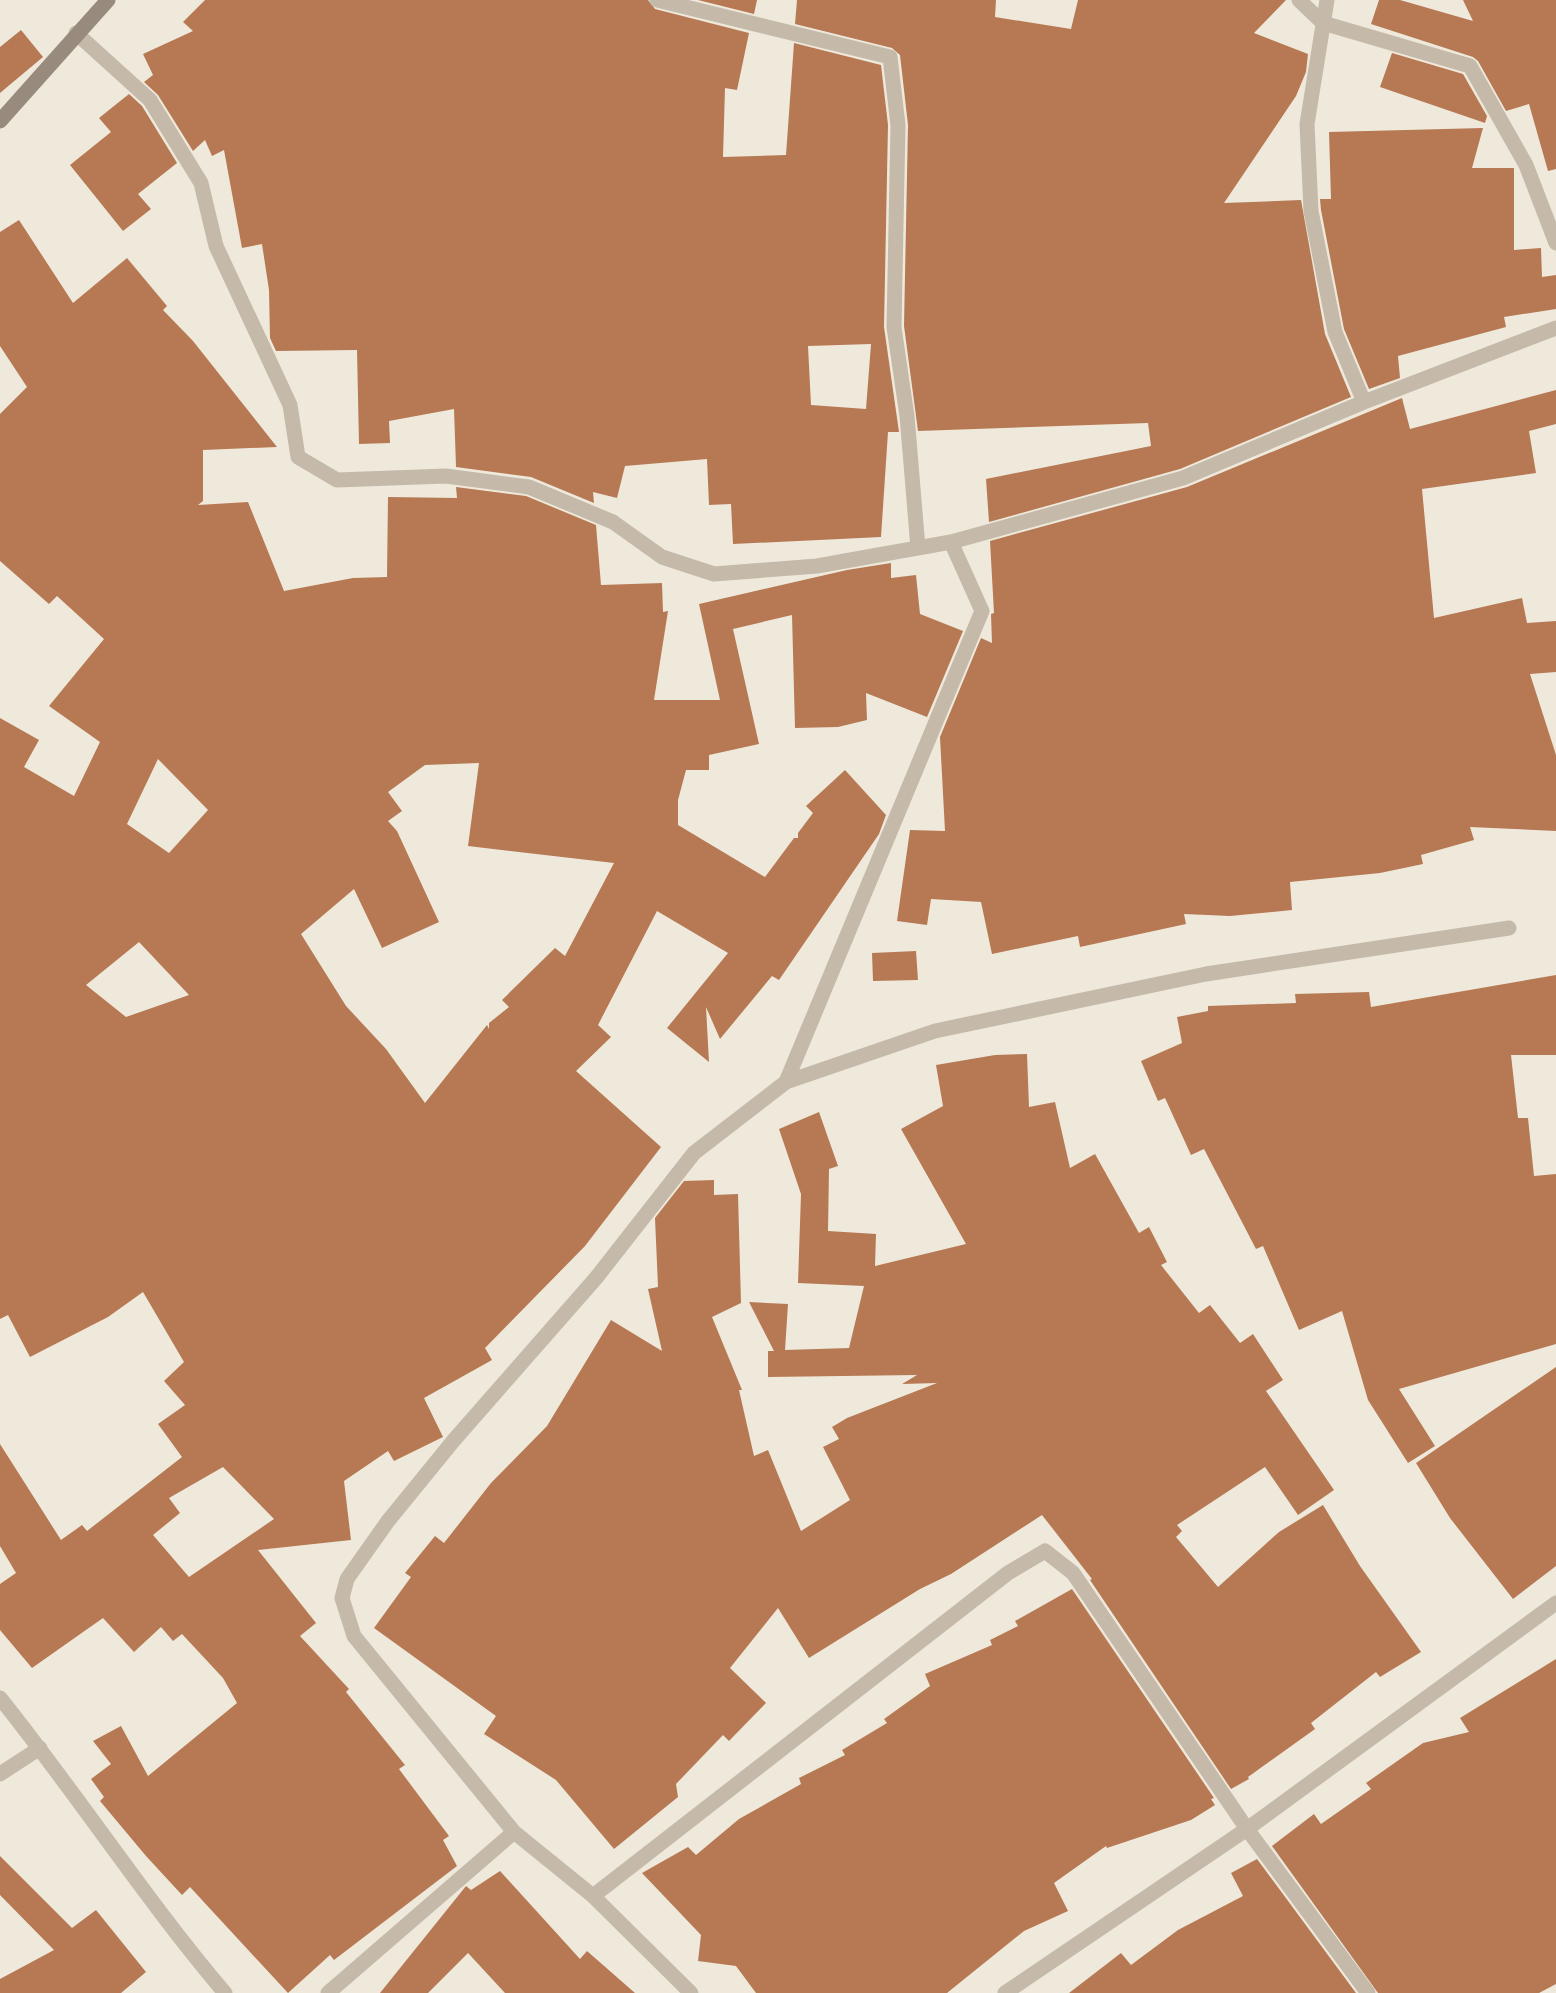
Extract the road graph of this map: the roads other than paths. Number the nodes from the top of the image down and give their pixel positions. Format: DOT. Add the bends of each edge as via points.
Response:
graph roads {
  1 [pos="108,0"];
  2 [pos="657,0"];
  3 [pos="1299,0"];
  4 [pos="1327,0"];
  5 [pos="1323,23"];
  6 [pos="76,33"];
  7 [pos="0,121"];
  8 [pos="1556,243"];
  9 [pos="1556,328"];
  10 [pos="1364,402"];
  11 [pos="951,542"];
  12 [pos="918,548"];
  13 [pos="1509,928"];
  14 [pos="786,1082"];
  15 [pos="1556,1603"];
  16 [pos="0,1698"];
  17 [pos="40,1748"];
  18 [pos="0,1774"];
  19 [pos="1247,1829"];
  20 [pos="514,1832"];
  21 [pos="593,1896"];
  22 [pos="225,1993"];
  23 [pos="328,1993"];
  24 [pos="691,1993"];
  25 [pos="1005,1993"];
  26 [pos="1368,1993"];
  1 -- 6 [label="street"];
  2 -- 12 [label="street" via="890,57 898,125 894,327 907,416"];
  3 -- 5 [label="street"];
  4 -- 5 [label="street"];
  5 -- 8 [label="street" via="1470,66 1526,165"];
  5 -- 10 [label="street" via="1307,124 1311,211 1335,332"];
  6 -- 7 [label="street"];
  6 -- 12 [label="street" via="150,100 201,183 216,246 290,405 298,457 337,480 446,476 529,487 613,522 662,557 714,574 817,566"];
  9 -- 10 [label="street"];
  10 -- 11 [label="street" via="1183,478"];
  11 -- 12 [label="street"];
  11 -- 14 [label="street" via="982,611"];
  13 -- 14 [label="street" via="1206,974 946,1029"];
  14 -- 20 [label="street" via="694,1153 596,1278 388,1521 347,1579 342,1599 354,1636"];
  15 -- 19 [label="street"];
  16 -- 17 [label="street"];
  17 -- 18 [label="street"];
  17 -- 22 [label="street" via="178,1938"];
  19 -- 21 [label="street" via="1073,1572 1045,1551 1008,1573"];
  19 -- 25 [label="street"];
  19 -- 26 [label="street"];
  20 -- 21 [label="street"];
  20 -- 23 [label="street"];
  21 -- 24 [label="street"];
}
